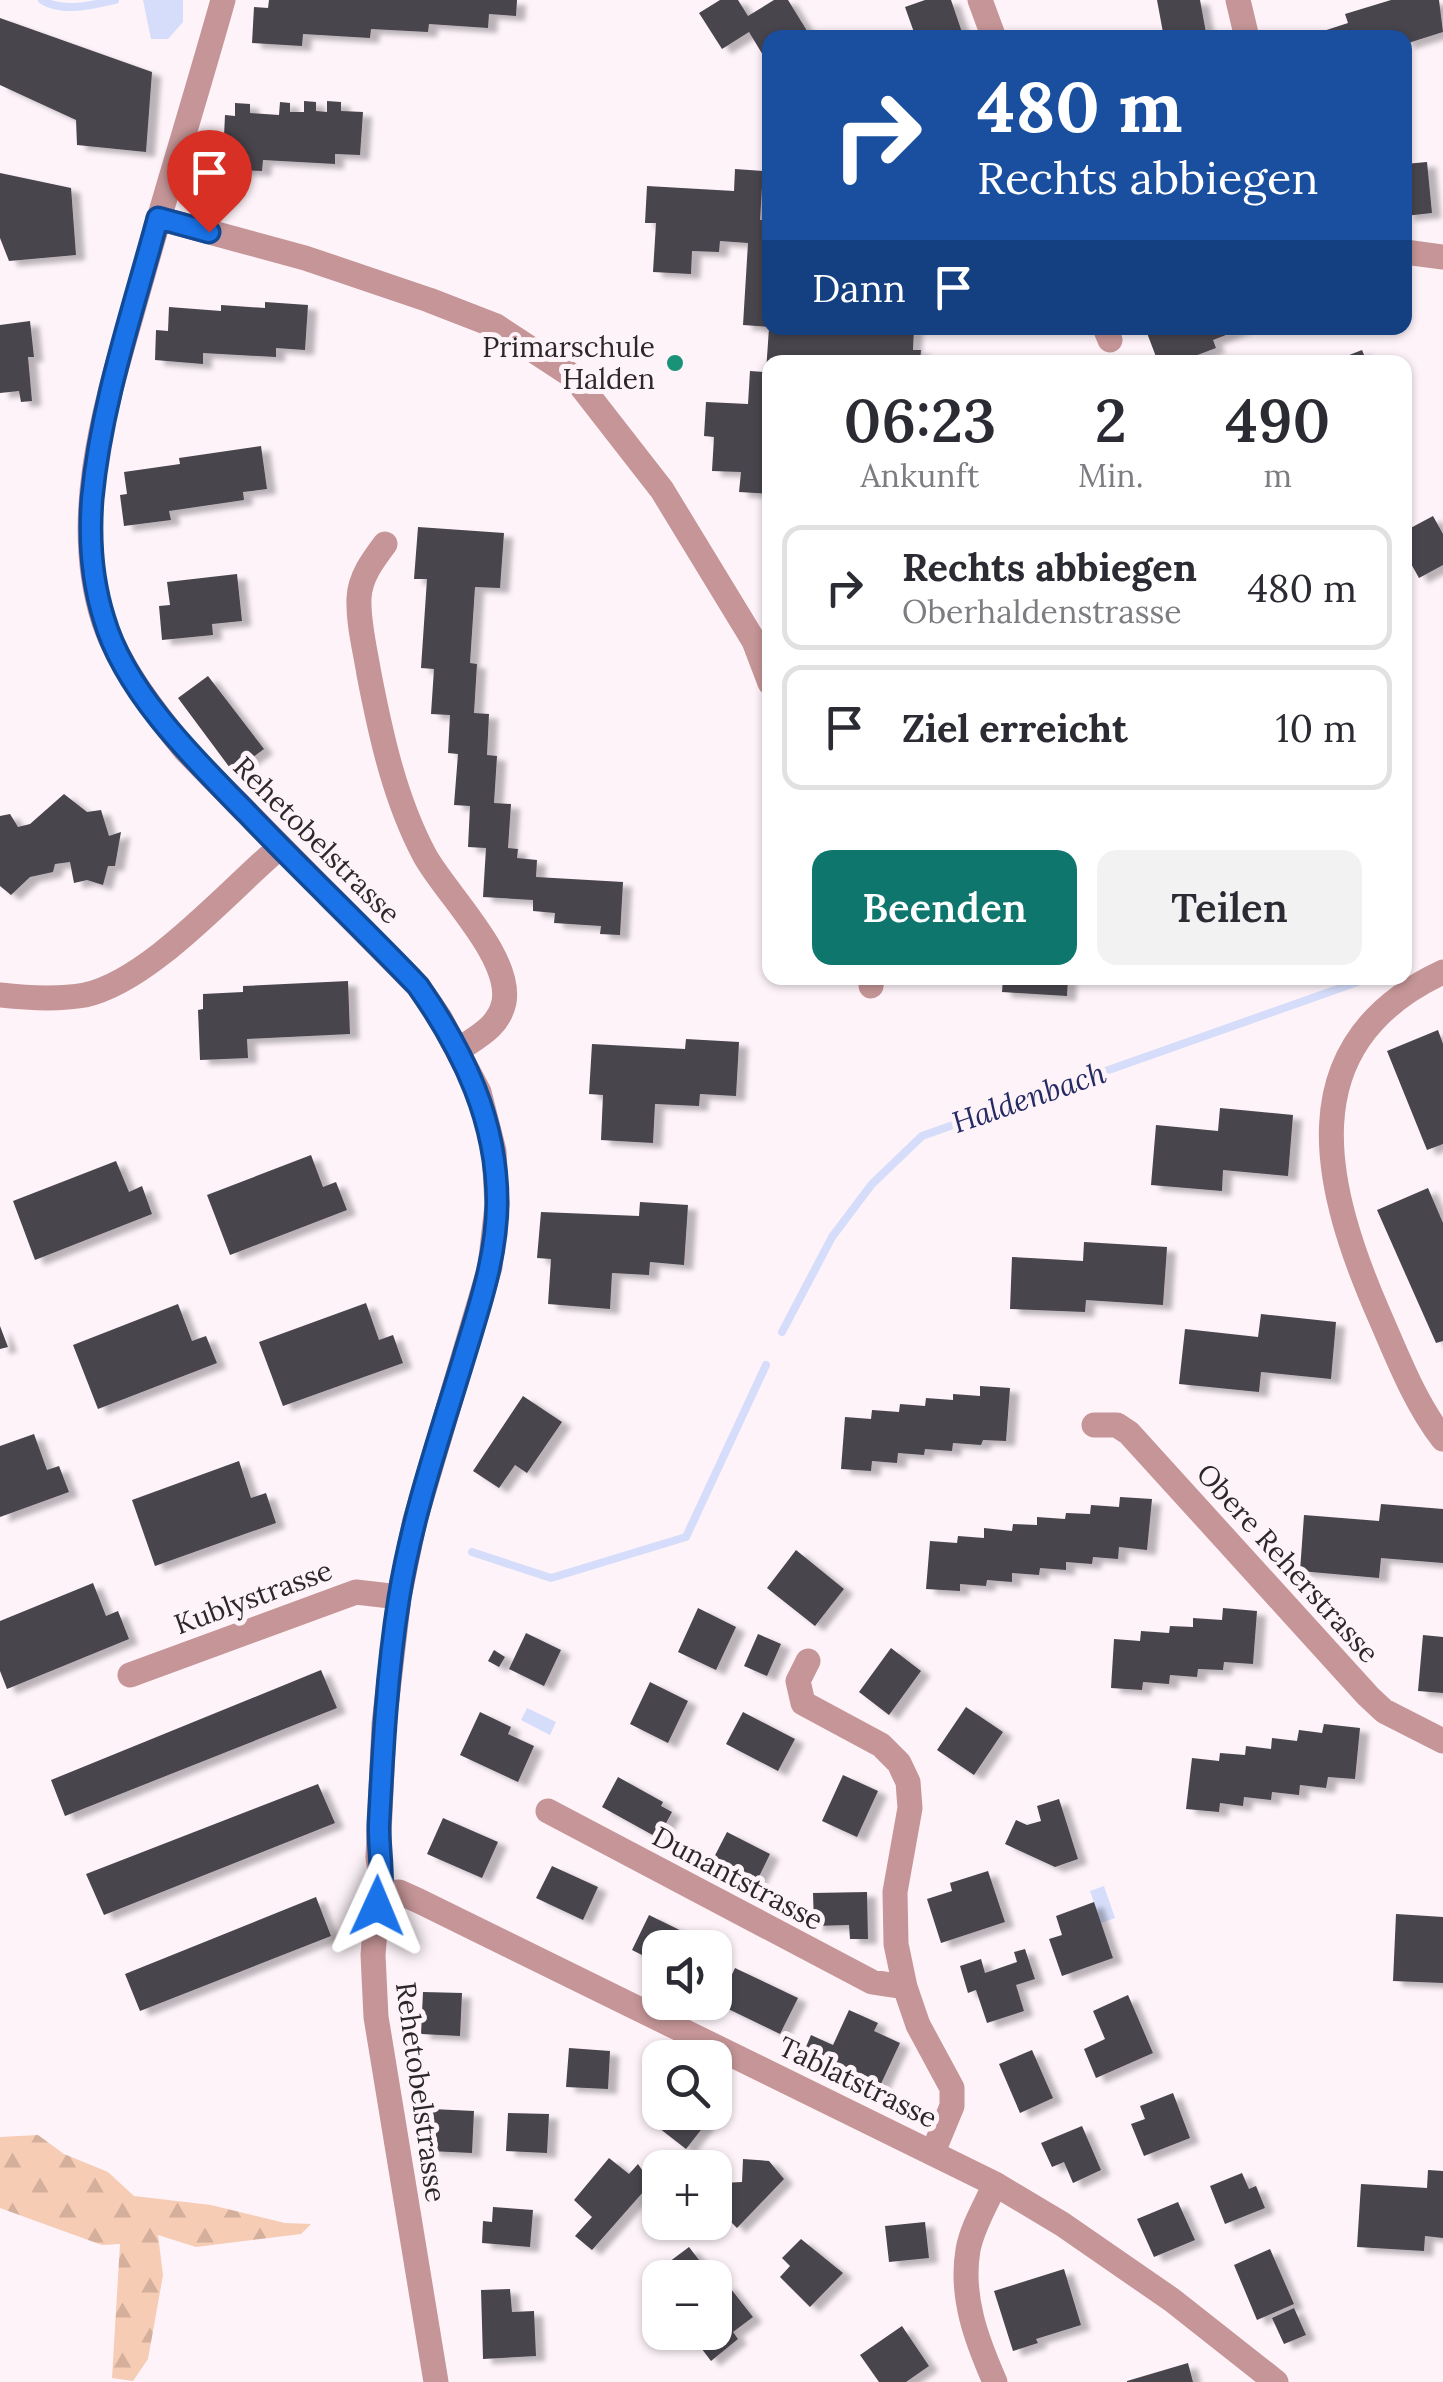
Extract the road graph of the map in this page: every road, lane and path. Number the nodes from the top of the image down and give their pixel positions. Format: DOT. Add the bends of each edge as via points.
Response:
graph roads {
  1 [pos="223,0"];
  2 [pos="980,0"];
  3 [pos="1238,0"];
  4 [pos="991,30"];
  5 [pos="1245,30"];
  6 [pos="158,218"];
  7 [pos="1412,253"];
  8 [pos="1443,257"];
  9 [pos="385,544"];
  10 [pos="762,662"];
  11 [pos="280,847"];
  12 [pos="1443,972"];
  13 [pos="0,994"];
  14 [pos="458,1050"];
  15 [pos="1094,1425"];
  16 [pos="1443,1439"];
  17 [pos="399,1596"];
  18 [pos="808,1661"];
  19 [pos="130,1675"];
  20 [pos="1443,1741"];
  21 [pos="548,1811"];
  22 [pos="382,1894"];
  23 [pos="905,1987"];
  24 [pos="933,2152"];
  25 [pos="996,2184"];
  26 [pos="436,2382"];
  27 [pos="995,2382"];
  28 [pos="1276,2382"];
  1 -- 6 [label="street, Rehetobelstrasse"];
  2 -- 4 [label="street"];
  3 -- 5 [label="street"];
  6 -- 10 [label="street" via="446,306 496,326 574,377 662,490"];
  6 -- 11 [label="street, Rehetobelstrasse" via="99,442 92,568 104,622 131,676 185,750"];
  7 -- 8 [label="street"];
  9 -- 14 [label="street" via="367,568 359,595 377,717 407,821 500,972 504,1000 495,1024"];
  11 -- 13 [label="street" via="182,937 121,981 65,998"];
  11 -- 14 [label="street, Rehetobelstrasse" via="418,986"];
  12 -- 16 [label="street" via="1404,995 1362,1033 1337,1090 1330,1143 1356,1261 1403,1370"];
  14 -- 17 [label="street, Rehetobelstrasse" via="479,1092 494,1151 497,1205 490,1267"];
  15 -- 20 [label="street, Obere Reherstrasse" via="1129,1433 1368,1696"];
  17 -- 19 [label="street, Kublystrasse" via="356,1592"];
  17 -- 22 [label="street, Rehetobelstrasse" via="384,1724"];
  18 -- 23 [label="street" via="798,1681 802,1703 882,1745 908,1782 894,1919"];
  21 -- 23 [label="street, Dunantstrasse" via="872,1982"];
  22 -- 24 [label="street, Tablatstrasse" via="414,1898"];
  22 -- 26 [label="street, Rehetobelstrasse" via="373,1951 378,2035"];
  23 -- 24 [label="street" via="952,2088 952,2106"];
  24 -- 25 [label="street, Tablatstrasse"];
  25 -- 27 [label="street" via="974,2231 966,2275 976,2339"];
  25 -- 28 [label="street, Tablatstrasse" via="1172,2300"];
}
